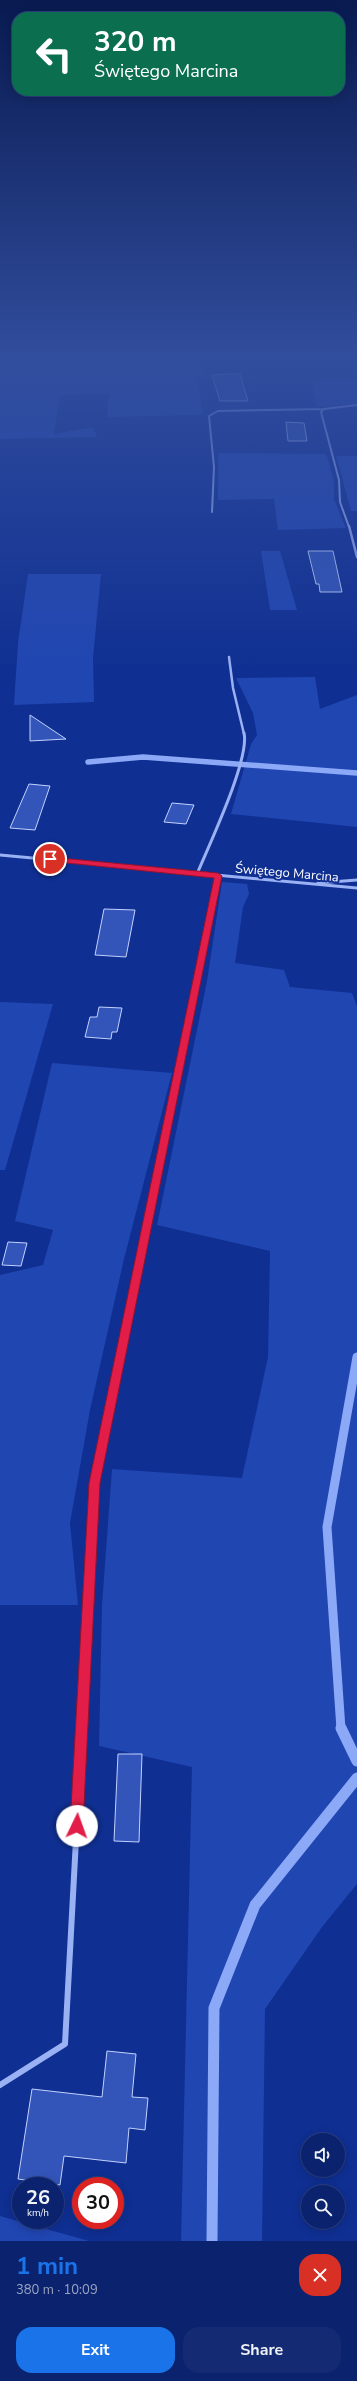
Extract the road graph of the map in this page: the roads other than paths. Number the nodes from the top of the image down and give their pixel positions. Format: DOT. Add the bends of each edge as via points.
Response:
graph roads {
  1 [pos="214,466"];
  2 [pos="335,466"];
  3 [pos="212,512"];
  4 [pos="357,557"];
  5 [pos="229,657"];
  6 [pos="0,855"];
  7 [pos="197,874"];
  8 [pos="218,876"];
  9 [pos="357,880"];
  10 [pos="304,884"];
  11 [pos="357,888"];
  12 [pos="0,2085"];
  1 -- 3 [label="street"];
  2 -- 4 [label="street" via="340,502"];
  5 -- 7 [label="street" via="233,688 246,741 240,766"];
  6 -- 7 [label="street, Świętego Marcina"];
  7 -- 8 [label="street, Świętego Marcina"];
  8 -- 10 [label="street, Świętego Marcina"];
  8 -- 12 [label="street" via="95,1483 65,2044"];
  9 -- 10 [label="street"];
  10 -- 11 [label="street, Świętego Marcina"];
}
